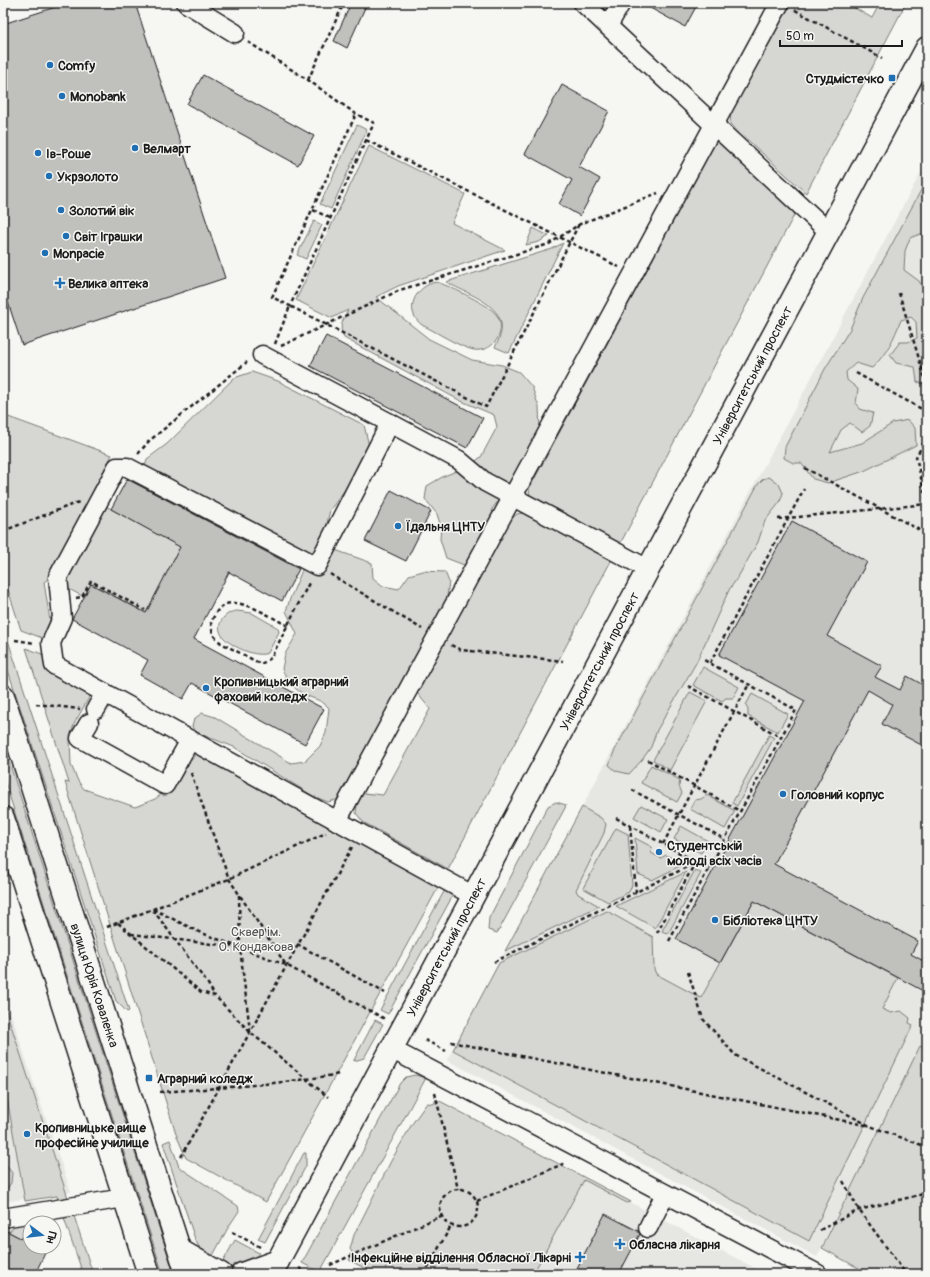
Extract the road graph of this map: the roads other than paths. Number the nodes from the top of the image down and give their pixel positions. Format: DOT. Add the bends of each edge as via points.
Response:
graph roads {
  1 [pos="186,3"];
  2 [pos="584,3"];
  3 [pos="621,3"];
  4 [pos="785,5"];
  5 [pos="608,26"];
  6 [pos="235,33"];
  7 [pos="927,48"];
  8 [pos="714,125"];
  9 [pos="829,232"];
  10 [pos="267,353"];
  11 [pos="390,423"];
  12 [pos="513,497"];
  13 [pos="648,569"];
  14 [pos="105,693"];
  15 [pos="3,696"];
  16 [pos="187,746"];
  17 [pos="3,818"];
  18 [pos="347,826"];
  19 [pos="474,896"];
  20 [pos="391,1049"];
  21 [pos="665,1194"];
  22 [pos="124,1198"];
  23 [pos="3,1218"];
  24 [pos="648,1228"];
  25 [pos="181,1251"];
  26 [pos="270,1261"];
  27 [pos="149,1274"];
  28 [pos="188,1274"];
  29 [pos="221,1274"];
  30 [pos="242,1274"];
  31 [pos="818,1274"];
  1 -- 6 [label="lane"];
  2 -- 5 [label="lane"];
  3 -- 5 [label="lane"];
  4 -- 8 [label="lane"];
  5 -- 8 [label="lane"];
  7 -- 9 [label="main road, Університетський проспект"];
  8 -- 9 [label="lane"];
  8 -- 12 [label="lane"];
  9 -- 13 [label="main road, Університетський проспект"];
  10 -- 11 [label="lane"];
  11 -- 12 [label="lane" via="459,460 485,482"];
  11 -- 14 [label="lane" via="317,566 127,467 117,467 58,577 62,618 51,643 54,665"];
  12 -- 13 [label="lane"];
  12 -- 18 [label="lane" via="437,637"];
  13 -- 19 [label="main road, Університетський проспект"];
  14 -- 16 [label="lane"];
  14 -- 16 [label="lane" via="80,738 165,785"];
  15 -- 25 [label="main road, вулиця Юрія Коваленка"];
  16 -- 18 [label="lane"];
  17 -- 22 [label="main road"];
  18 -- 19 [label="lane"];
  19 -- 20 [label="main road, Університетський проспект"];
  20 -- 21 [label="lane"];
  20 -- 26 [label="main road, Університетський проспект"];
  21 -- 24 [label="lane"];
  21 -- 31 [label="lane"];
  22 -- 23 [label="lane"];
  22 -- 27 [label="main road"];
  25 -- 28 [label="main road, вулиця Юрія Коваленка"];
  25 -- 29 [label="main road"];
  26 -- 30 [label="main road"];
}
